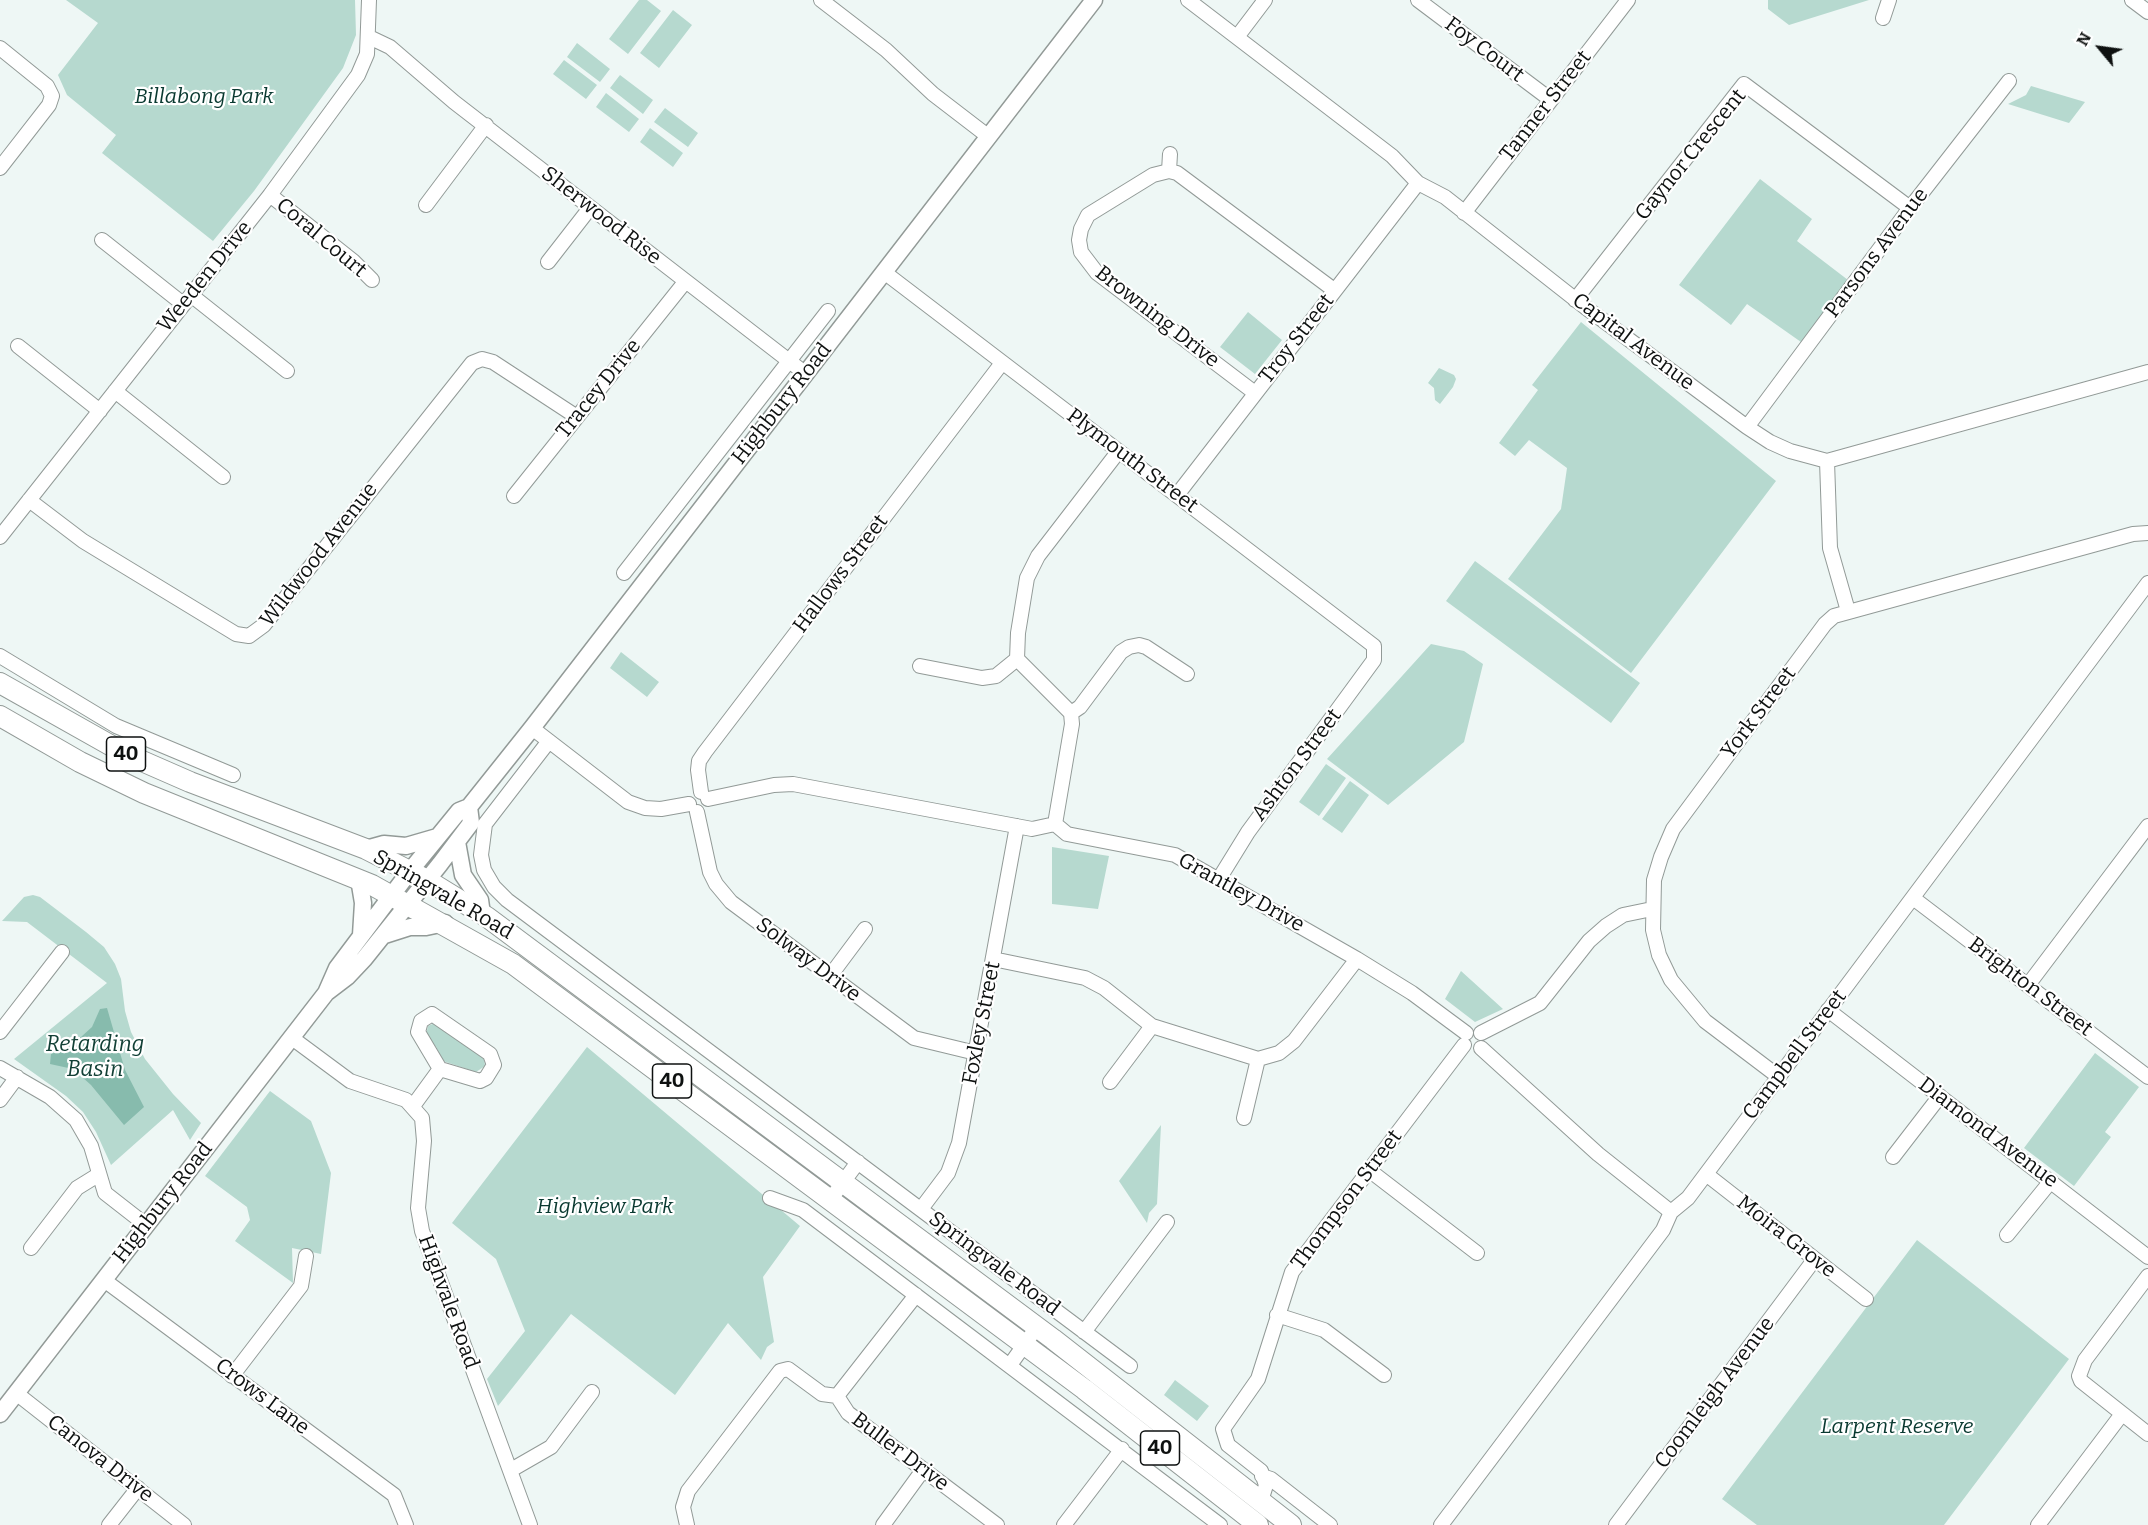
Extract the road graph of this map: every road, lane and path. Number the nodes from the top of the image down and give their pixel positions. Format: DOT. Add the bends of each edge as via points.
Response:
graph roads {
  1 [pos="369,0"];
  2 [pos="821,0"];
  3 [pos="1094,0"];
  4 [pos="1188,0"];
  5 [pos="1265,0"];
  6 [pos="1418,0"];
  7 [pos="1628,0"];
  8 [pos="1889,0"];
  9 [pos="2132,0"];
  10 [pos="2148,12"];
  11 [pos="1883,18"];
  12 [pos="369,37"];
  13 [pos="1237,37"];
  14 [pos="0,48"];
  15 [pos="367,54"];
  16 [pos="399,57"];
  17 [pos="2009,81"];
  18 [pos="1551,100"];
  19 [pos="486,126"];
  20 [pos="989,137"];
  21 [pos="1170,154"];
  22 [pos="0,168"];
  23 [pos="1169,171"];
  24 [pos="1418,183"];
  25 [pos="270,195"];
  26 [pos="426,205"];
  27 [pos="590,208"];
  28 [pos="1910,208"];
  29 [pos="1464,213"];
  30 [pos="102,240"];
  31 [pos="548,262"];
  32 [pos="884,272"];
  33 [pos="372,280"];
  34 [pos="685,282"];
  35 [pos="1334,290"];
  36 [pos="187,299"];
  37 [pos="1575,300"];
  38 [pos="828,311"];
  39 [pos="18,346"];
  40 [pos="789,361"];
  41 [pos="1002,363"];
  42 [pos="287,371"];
  43 [pos="2148,372"];
  44 [pos="806,374"];
  45 [pos="115,392"];
  46 [pos="1255,393"];
  47 [pos="100,411"];
  48 [pos="577,417"];
  49 [pos="1747,427"];
  50 [pos="1118,452"];
  51 [pos="1827,461"];
  52 [pos="223,477"];
  53 [pos="1177,495"];
  54 [pos="514,496"];
  55 [pos="29,500"];
  56 [pos="4,521"];
  57 [pos="2148,532"];
  58 [pos="0,537"];
  59 [pos="624,573"];
  60 [pos="2148,583"];
  61 [pos="1848,611"];
  62 [pos="1376,653"];
  63 [pos="0,656"];
  64 [pos="1017,659"];
  65 [pos="920,666"];
  66 [pos="1187,674"];
  67 [pos="0,683"];
  68 [pos="1071,713"];
  69 [pos="0,716"];
  70 [pos="532,728"];
  71 [pos="549,741"];
  72 [pos="232,775"];
  73 [pos="705,796"];
  74 [pos="469,807"];
  75 [pos="693,808"];
  76 [pos="1055,824"];
  77 [pos="1017,826"];
  78 [pos="2148,826"];
  79 [pos="438,837"];
  80 [pos="457,842"];
  81 [pos="366,849"];
  82 [pos="418,875"];
  83 [pos="358,879"];
  84 [pos="1219,879"];
  85 [pos="1913,897"];
  86 [pos="400,899"];
  87 [pos="1652,909"];
  88 [pos="482,914"];
  89 [pos="445,924"];
  90 [pos="865,929"];
  91 [pos="384,935"];
  92 [pos="361,936"];
  93 [pos="62,952"];
  94 [pos="993,959"];
  95 [pos="1357,959"];
  96 [pos="830,976"];
  97 [pos="2028,985"];
  98 [pos="326,993"];
  99 [pos="1828,1010"];
  100 [pos="1152,1026"];
  101 [pos="0,1032"];
  102 [pos="1481,1033"];
  103 [pos="291,1038"];
  104 [pos="1465,1039"];
  105 [pos="1481,1048"];
  106 [pos="976,1053"];
  107 [pos="1258,1059"];
  108 [pos="0,1068"];
  109 [pos="441,1069"];
  110 [pos="2147,1073"];
  111 [pos="17,1077"];
  112 [pos="1779,1077"];
  113 [pos="1110,1082"];
  114 [pos="1940,1096"];
  115 [pos="0,1100"];
  116 [pos="413,1106"];
  117 [pos="1244,1118"];
  118 [pos="1893,1157"];
  119 [pos="858,1162"];
  120 [pos="1369,1170"];
  121 [pos="1706,1174"];
  122 [pos="98,1175"];
  123 [pos="843,1181"];
  124 [pos="2051,1181"];
  125 [pos="770,1198"];
  126 [pos="830,1200"];
  127 [pos="921,1209"];
  128 [pos="1671,1212"];
  129 [pos="1167,1222"];
  130 [pos="146,1225"];
  131 [pos="2007,1235"];
  132 [pos="32,1248"];
  133 [pos="1477,1253"];
  134 [pos="306,1256"];
  135 [pos="2148,1257"];
  136 [pos="1814,1260"];
  137 [pos="2148,1276"];
  138 [pos="104,1280"];
  139 [pos="916,1295"];
  140 [pos="1866,1299"];
  141 [pos="1277,1315"];
  142 [pos="1037,1327"];
  143 [pos="1084,1332"];
  144 [pos="1025,1345"];
  145 [pos="1010,1365"];
  146 [pos="1130,1366"];
  147 [pos="232,1376"];
  148 [pos="1384,1376"];
  149 [pos="592,1392"];
  150 [pos="16,1393"];
  151 [pos="837,1396"];
  152 [pos="0,1414"];
  153 [pos="2122,1414"];
  154 [pos="1223,1432"];
  155 [pos="2148,1434"];
  156 [pos="1122,1449"];
  157 [pos="511,1470"];
  158 [pos="923,1470"];
  159 [pos="1259,1487"];
  160 [pos="138,1488"];
  161 [pos="1236,1508"];
  162 [pos="109,1525"];
  163 [pos="184,1525"];
  164 [pos="406,1525"];
  165 [pos="530,1525"];
  166 [pos="687,1525"];
  167 [pos="883,1525"];
  168 [pos="997,1525"];
  169 [pos="1064,1525"];
  170 [pos="1220,1525"];
  171 [pos="1258,1525"];
  172 [pos="1292,1525"];
  173 [pos="1330,1525"];
  174 [pos="1442,1525"];
  175 [pos="1616,1525"];
  176 [pos="2038,1525"];
  1 -- 12 [label="street, Weeden Drive"];
  2 -- 20 [label="street"];
  3 -- 20 [label="main road, Highbury Road"];
  4 -- 13 [label="street, Capital Avenue"];
  5 -- 13 [label="street"];
  6 -- 18 [label="street, Foy Court"];
  7 -- 18 [label="street, Tanner Street"];
  8 -- 11 [label="street"];
  9 -- 10 [label="street"];
  12 -- 15 [label="street, Weeden Drive"];
  12 -- 16 [label="street, Sherwood Rise" via="390,47"];
  13 -- 24 [label="street, Capital Avenue" via="1392,156"];
  14 -- 22 [label="street" via="47,86 52,96"];
  15 -- 16 [label="street"];
  15 -- 25 [label="street, Weeden Drive" via="358,75"];
  16 -- 19 [label="street, Sherwood Rise"];
  17 -- 28 [label="street, Parsons Avenue"];
  18 -- 29 [label="street, Tanner Street"];
  19 -- 26 [label="street"];
  19 -- 27 [label="street, Sherwood Rise"];
  20 -- 32 [label="main road, Highbury Road"];
  21 -- 23 [label="street"];
  23 -- 35 [label="street" via="1184,177"];
  23 -- 46 [label="street, Browning Drive" via="1153,175 1088,215 1080,229 1081,252 1097,273"];
  24 -- 29 [label="street, Capital Avenue"];
  24 -- 35 [label="street, Troy Street"];
  25 -- 33 [label="street, Coral Court"];
  25 -- 36 [label="street, Weeden Drive"];
  27 -- 31 [label="street"];
  27 -- 34 [label="street, Sherwood Rise"];
  28 -- 37 [label="street, Gaynor Crescent" via="1744,84"];
  28 -- 49 [label="street, Parsons Avenue"];
  29 -- 37 [label="street, Capital Avenue"];
  30 -- 36 [label="street"];
  32 -- 41 [label="street, Plymouth Street"];
  32 -- 44 [label="main road, Highbury Road"];
  34 -- 40 [label="street, Sherwood Rise"];
  34 -- 48 [label="street, Tracey Drive"];
  35 -- 46 [label="street, Troy Street"];
  36 -- 42 [label="street"];
  36 -- 45 [label="street, Weeden Drive"];
  37 -- 49 [label="street, Capital Avenue"];
  38 -- 40 [label="street"];
  39 -- 47 [label="street"];
  40 -- 44 [label="street, Sherwood Rise"];
  40 -- 59 [label="street"];
  41 -- 50 [label="street, Plymouth Street"];
  41 -- 73 [label="street, Hallows Street" via="705,752 698,770"];
  43 -- 51 [label="street"];
  44 -- 70 [label="main road, Highbury Road"];
  45 -- 47 [label="street, Weeden Drive"];
  45 -- 52 [label="street"];
  46 -- 53 [label="street, Troy Street"];
  47 -- 55 [label="street, Weeden Drive"];
  48 -- 54 [label="street, Tracey Drive"];
  48 -- 55 [label="street, Wildwood Avenue" via="493,362 482,359 471,363 264,625 249,636 236,634 83,541"];
  49 -- 51 [label="street, Capital Avenue" via="1770,442"];
  50 -- 53 [label="street, Plymouth Street"];
  50 -- 64 [label="street" via="1038,556 1027,578"];
  51 -- 61 [label="street" via="1828,538"];
  53 -- 62 [label="street, Plymouth Street" via="1369,641"];
  55 -- 56 [label="street, Weeden Drive"];
  56 -- 58 [label="street, Weeden Drive"];
  57 -- 61 [label="street, York Street"];
  60 -- 85 [label="street, Campbell Street"];
  61 -- 87 [label="street, York Street" via="1825,624 1674,829 1657,868"];
  62 -- 84 [label="street, Ashton Street" via="1370,667 1248,832"];
  63 -- 72 [label="street" via="116,726"];
  64 -- 65 [label="street" via="996,676 982,678"];
  64 -- 68 [label="street"];
  66 -- 68 [label="street" via="1146,646 1129,647"];
  67 -- 81 [label="highway, Springvale Road / 40" via="149,765"];
  68 -- 76 [label="street"];
  69 -- 83 [label="highway, Springvale Road / 40" via="144,794"];
  70 -- 71 [label="street"];
  70 -- 74 [label="main road, Highbury Road"];
  71 -- 75 [label="street" via="628,802 661,810"];
  71 -- 119 [label="street, Springvale Road" via="489,818 481,840 481,855 490,882 507,900"];
  73 -- 75 [label="street" via="695,794"];
  73 -- 77 [label="street" via="793,784"];
  74 -- 79 [label="main road, Highbury Road" via="459,811"];
  74 -- 80 [label="main road, Highbury Road" via="471,823"];
  75 -- 96 [label="street, Solway Drive" via="708,868 720,890"];
  76 -- 77 [label="street" via="1032,829"];
  76 -- 84 [label="street, Grantley Drive" via="1068,834 1175,855"];
  77 -- 94 [label="street, Foxley Street"];
  78 -- 97 [label="street"];
  79 -- 81 [label="main road" via="406,846 384,844"];
  79 -- 82 [label="main road, Highbury Road"];
  80 -- 82 [label="main road, Highbury Road"];
  80 -- 88 [label="main road" via="463,875 480,900"];
  81 -- 82 [label="highway, Springvale Road / 40"];
  82 -- 86 [label="main road, Highbury Road"];
  82 -- 88 [label="highway, Springvale Road / 40"];
  83 -- 86 [label="highway, Springvale Road / 40"];
  83 -- 92 [label="main road" via="363,903"];
  84 -- 95 [label="street, Grantley Drive"];
  85 -- 97 [label="street, Brighton Street"];
  85 -- 99 [label="street, Campbell Street"];
  86 -- 89 [label="highway, Springvale Road / 40"];
  86 -- 91 [label="main road, Highbury Road"];
  86 -- 92 [label="main road, Highbury Road"];
  87 -- 102 [label="street" via="1623,915 1606,926 1589,941 1540,1003"];
  87 -- 112 [label="street, York Street" via="1659,955 1686,1001 1705,1022"];
  88 -- 123 [label="highway, Springvale Road / 40"];
  89 -- 91 [label="main road" via="410,927"];
  89 -- 126 [label="highway, Springvale Road / 40" via="538,981"];
  90 -- 96 [label="street"];
  91 -- 98 [label="main road, Highbury Road" via="347,977"];
  92 -- 98 [label="main road, Highbury Road" via="337,968"];
  93 -- 101 [label="street"];
  94 -- 100 [label="street" via="1085,978"];
  94 -- 106 [label="street, Foxley Street"];
  95 -- 104 [label="street, Grantley Drive" via="1412,993"];
  95 -- 107 [label="street" via="1294,1041 1279,1053"];
  96 -- 106 [label="street, Solway Drive" via="914,1038"];
  97 -- 110 [label="street, Brighton Street"];
  98 -- 103 [label="main road, Highbury Road"];
  99 -- 112 [label="street, Campbell Street"];
  99 -- 114 [label="street, Diamond Avenue"];
  100 -- 107 [label="street"];
  100 -- 113 [label="street"];
  102 -- 104 [label="street" via="1473,1030"];
  102 -- 105 [label="street"];
  103 -- 116 [label="street" via="350,1081"];
  103 -- 130 [label="main road, Highbury Road"];
  104 -- 105 [label="street" via="1471,1051"];
  104 -- 120 [label="street, Thompson Street"];
  105 -- 128 [label="street" via="1598,1154"];
  106 -- 127 [label="street, Foxley Street" via="955,1155 948,1173"];
  107 -- 117 [label="street"];
  108 -- 111 [label="street"];
  109 -- 109 [label="street" via="418,1032 421,1021 432,1014 490,1054 494,1065 480,1081"];
  109 -- 116 [label="street"];
  111 -- 115 [label="street"];
  111 -- 122 [label="street" via="50,1097 76,1120 91,1146"];
  112 -- 121 [label="street, Campbell Street"];
  114 -- 118 [label="street"];
  114 -- 124 [label="street, Diamond Avenue"];
  116 -- 157 [label="street, Highvale Road" via="422,1118 424,1131 419,1196 422,1231"];
  119 -- 123 [label="street"];
  119 -- 127 [label="street, Springvale Road"];
  120 -- 133 [label="street"];
  120 -- 141 [label="street, Thompson Street" via="1293,1269"];
  121 -- 128 [label="street, Campbell Street" via="1688,1198"];
  121 -- 136 [label="street, Moira Grove"];
  122 -- 130 [label="street" via="105,1193"];
  122 -- 132 [label="street" via="77,1188"];
  123 -- 126 [label="street"];
  123 -- 142 [label="highway, Springvale Road / 40"];
  124 -- 131 [label="street"];
  124 -- 135 [label="street, Diamond Avenue"];
  125 -- 139 [label="street" via="803,1210"];
  126 -- 144 [label="highway, Springvale Road / 40"];
  127 -- 143 [label="street, Springvale Road"];
  128 -- 174 [label="street, Campbell Street" via="1663,1230"];
  129 -- 143 [label="street"];
  130 -- 138 [label="main road, Highbury Road"];
  134 -- 147 [label="street" via="301,1286"];
  136 -- 140 [label="street, Moira Grove"];
  136 -- 175 [label="street, Coomleigh Avenue"];
  137 -- 153 [label="street" via="2079,1373 2081,1381"];
  138 -- 147 [label="street, Crows Lane"];
  138 -- 150 [label="main road, Highbury Road"];
  139 -- 145 [label="street"];
  139 -- 151 [label="street"];
  141 -- 148 [label="street" via="1324,1330"];
  141 -- 154 [label="street, Thompson Street" via="1258,1379"];
  142 -- 144 [label="street, Springvale Road"];
  142 -- 159 [label="highway, Springvale Road / 40"];
  143 -- 146 [label="street, Springvale Road"];
  144 -- 145 [label="street, Springvale Road"];
  144 -- 161 [label="highway, Springvale Road / 40"];
  145 -- 156 [label="street"];
  147 -- 164 [label="street, Crows Lane" via="394,1495"];
  149 -- 157 [label="street" via="551,1447"];
  150 -- 152 [label="main road, Highbury Road"];
  150 -- 160 [label="street, Canova Drive"];
  151 -- 158 [label="street, Buller Drive" via="848,1413"];
  151 -- 166 [label="street, Buller Drive" via="822,1394 788,1369 780,1371 688,1491 683,1507"];
  153 -- 155 [label="street"];
  153 -- 176 [label="street"];
  154 -- 159 [label="street, Springvale Road" via="1226,1443 1256,1467"];
  156 -- 169 [label="street"];
  156 -- 170 [label="street"];
  157 -- 165 [label="street, Highvale Road"];
  158 -- 167 [label="street"];
  158 -- 168 [label="street, Buller Drive"];
  159 -- 161 [label="street"];
  159 -- 172 [label="highway, Springvale Road / 40"];
  159 -- 173 [label="street, Springvale Road" via="1271,1479"];
  160 -- 162 [label="street"];
  160 -- 163 [label="street, Canova Drive"];
  161 -- 171 [label="highway, Springvale Road / 40"];
}
